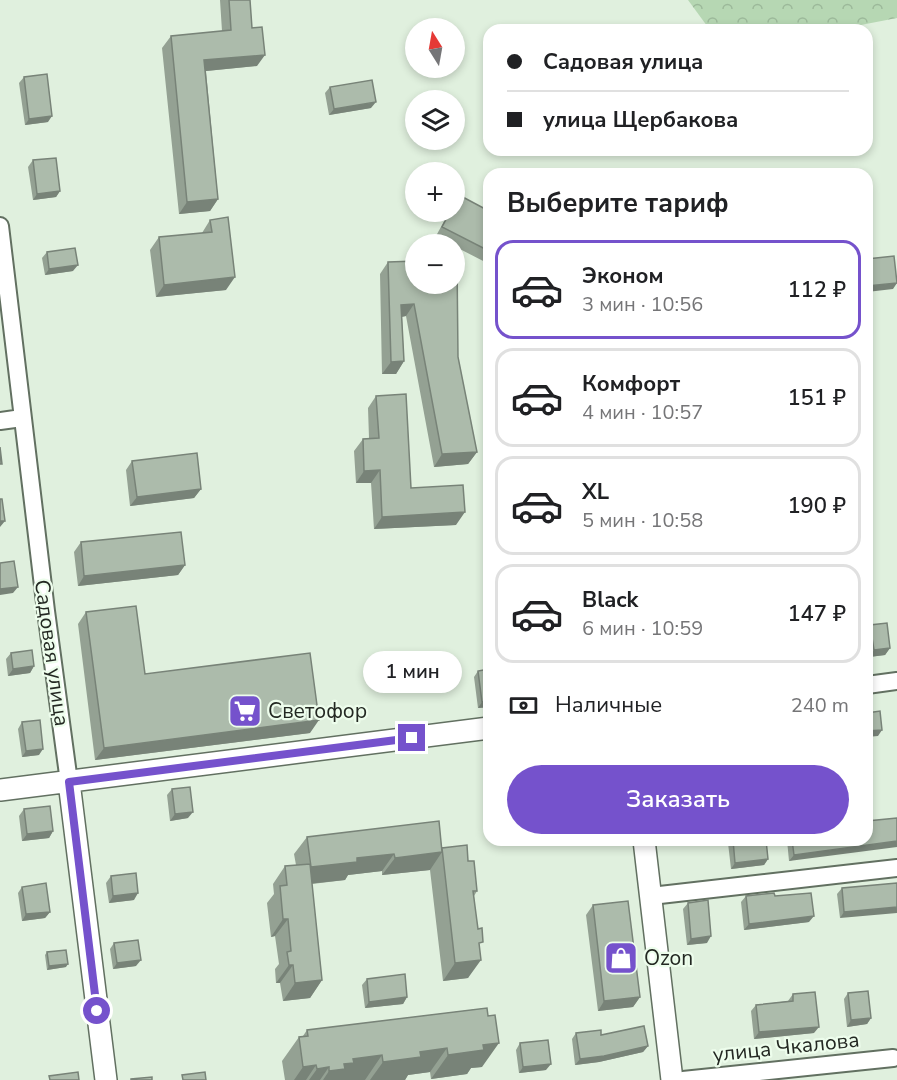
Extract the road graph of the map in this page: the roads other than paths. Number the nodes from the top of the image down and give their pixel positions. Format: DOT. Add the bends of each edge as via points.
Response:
graph roads {
  1 [pos="0,226"];
  2 [pos="1,243"];
  3 [pos="22,418"];
  4 [pos="0,421"];
  5 [pos="897,681"];
  6 [pos="873,683"];
  7 [pos="483,729"];
  8 [pos="69,782"];
  9 [pos="0,790"];
  10 [pos="645,846"];
  11 [pos="897,868"];
  12 [pos="651,896"];
  13 [pos="893,1058"];
  14 [pos="106,1080"];
  15 [pos="672,1080"];
  16 [pos="682,1080"];
  1 -- 2 [label="street, Садовая улица"];
  2 -- 3 [label="street, Садовая улица"];
  3 -- 4 [label="street"];
  3 -- 8 [label="street, Садовая улица"];
  5 -- 6 [label="street"];
  7 -- 8 [label="street"];
  8 -- 9 [label="street"];
  8 -- 14 [label="street, Садовая улица"];
  10 -- 12 [label="street"];
  11 -- 12 [label="street"];
  12 -- 15 [label="street"];
  13 -- 16 [label="street, улица Чкалова"];
}
